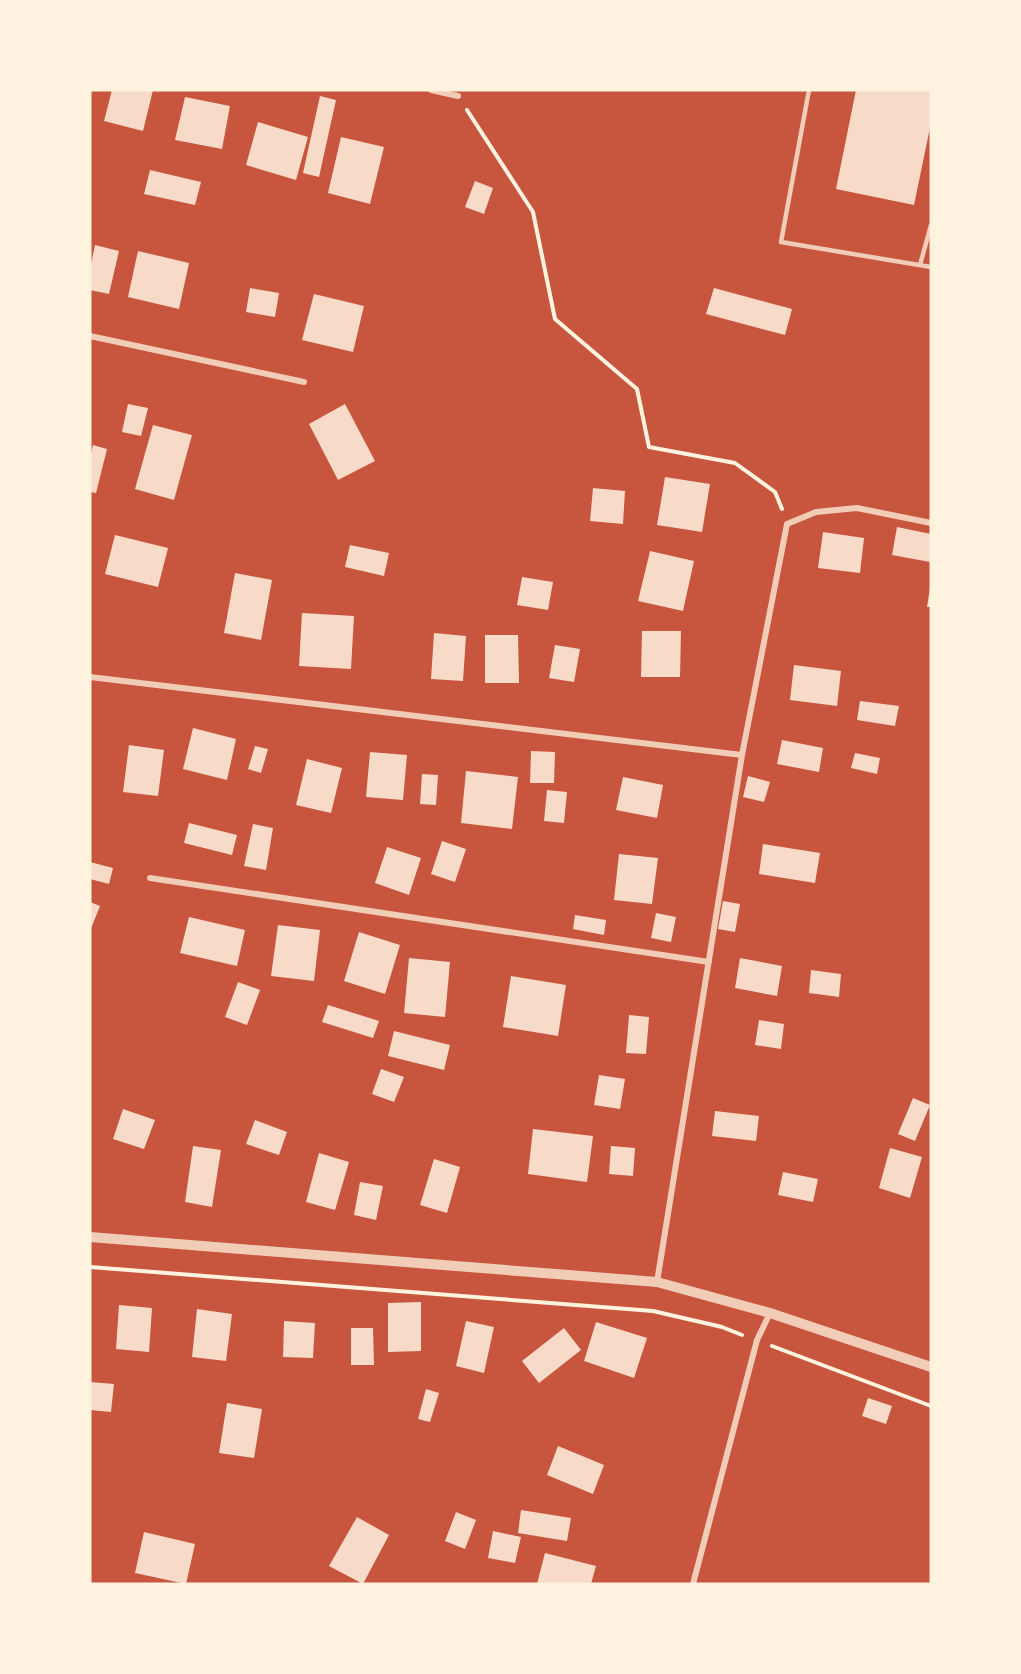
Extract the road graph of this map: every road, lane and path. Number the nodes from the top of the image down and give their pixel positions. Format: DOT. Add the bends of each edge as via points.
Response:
graph roads {
  1 [pos="431,90"];
  2 [pos="809,90"];
  3 [pos="458,96"];
  4 [pos="931,225"];
  5 [pos="920,265"];
  6 [pos="931,267"];
  7 [pos="90,336"];
  8 [pos="304,382"];
  9 [pos="931,523"];
  10 [pos="787,524"];
  11 [pos="90,677"];
  12 [pos="742,755"];
  13 [pos="150,878"];
  14 [pos="709,962"];
  15 [pos="90,1238"];
  16 [pos="90,1267"];
  17 [pos="657,1282"];
  18 [pos="770,1313"];
  19 [pos="757,1340"];
  20 [pos="931,1367"];
  21 [pos="931,1406"];
  22 [pos="693,1584"];
  1 -- 3 [label="street"];
  2 -- 5 [label="lane" via="781,242"];
  3 -- 10 [label="path" via="533,212 555,319 637,389 649,447 735,463 775,492"];
  4 -- 5 [label="lane"];
  5 -- 6 [label="lane"];
  7 -- 8 [label="street"];
  9 -- 10 [label="street" via="857,508 816,512"];
  10 -- 12 [label="street"];
  11 -- 12 [label="street"];
  12 -- 14 [label="street"];
  13 -- 14 [label="street"];
  14 -- 17 [label="street"];
  15 -- 17 [label="street"];
  16 -- 19 [label="path" via="654,1311 722,1327"];
  17 -- 18 [label="street"];
  18 -- 19 [label="street"];
  18 -- 20 [label="street"];
  19 -- 21 [label="path"];
  19 -- 22 [label="street"];
}
